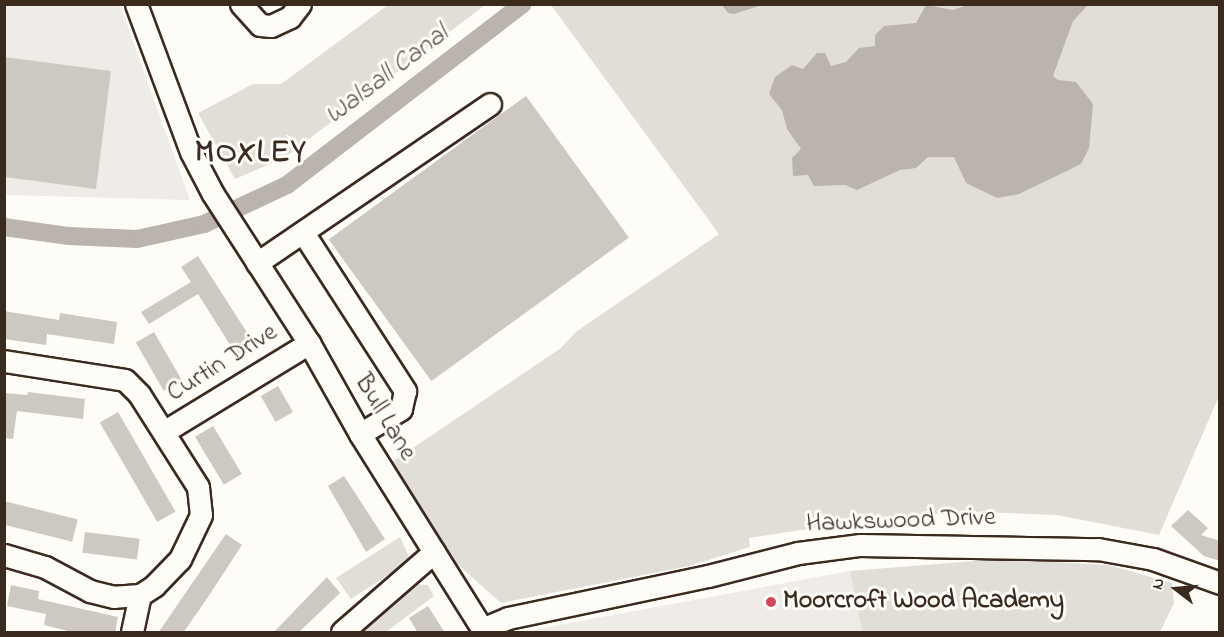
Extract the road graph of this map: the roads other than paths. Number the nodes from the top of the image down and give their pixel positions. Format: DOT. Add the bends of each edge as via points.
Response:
graph roads {
  1 [pos="136,4"];
  2 [pos="241,4"];
  3 [pos="300,4"];
  4 [pos="490,104"];
  5 [pos="304,234"];
  6 [pos="257,263"];
  7 [pos="309,343"];
  8 [pos="4,361"];
  9 [pos="165,431"];
  10 [pos="360,434"];
  11 [pos="434,552"];
  12 [pos="4,555"];
  13 [pos="1220,583"];
  14 [pos="140,595"];
  15 [pos="483,631"];
  16 [pos="132,633"];
  17 [pos="342,633"];
  1 -- 6 [label="street, Bull Lane" via="191,152"];
  2 -- 3 [label="street" via="260,26 271,26 290,17"];
  4 -- 5 [label="street"];
  5 -- 6 [label="street"];
  5 -- 10 [label="street" via="405,391 401,410"];
  6 -- 7 [label="street, Bull Lane"];
  7 -- 9 [label="street, Curtin Drive"];
  7 -- 10 [label="street, Bull Lane"];
  8 -- 9 [label="street, Curtin Drive" via="125,380 140,394"];
  9 -- 14 [label="street, Curtin Drive" via="198,487 201,514 180,559"];
  10 -- 11 [label="street, Bull Lane"];
  11 -- 15 [label="street, Bull Lane"];
  11 -- 17 [label="street"];
  12 -- 14 [label="street" via="45,567 90,591 114,597"];
  13 -- 15 [label="street, Hawkswood Drive" via="1153,559 1098,549 860,545 798,552 708,576 508,618"];
  14 -- 16 [label="street"];
}
